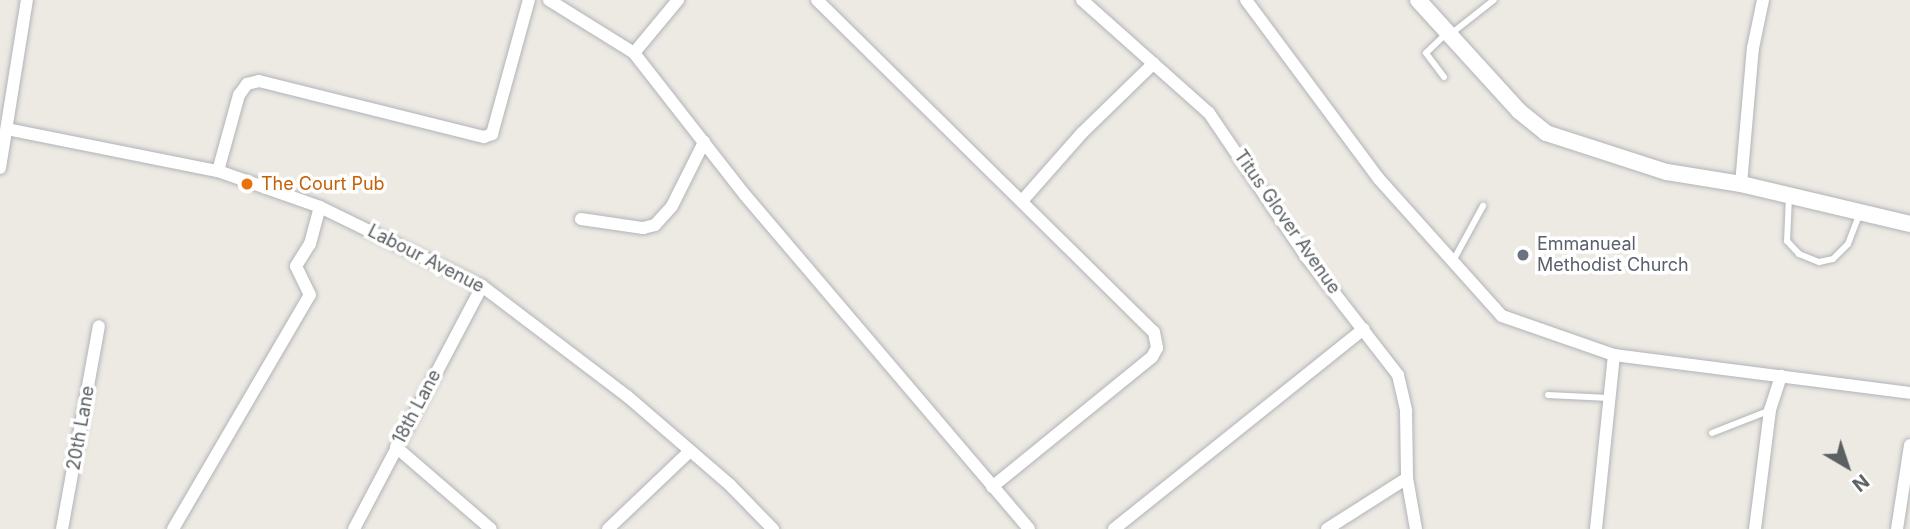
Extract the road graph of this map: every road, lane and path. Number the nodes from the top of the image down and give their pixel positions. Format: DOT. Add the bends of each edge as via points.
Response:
graph roads {
  1 [pos="27,0"];
  2 [pos="529,0"];
  3 [pos="549,0"];
  4 [pos="678,0"];
  5 [pos="817,0"];
  6 [pos="1082,0"];
  7 [pos="1246,0"];
  8 [pos="1418,0"];
  9 [pos="1494,0"];
  10 [pos="1763,0"];
  11 [pos="1449,34"];
  12 [pos="634,53"];
  13 [pos="1154,63"];
  14 [pos="1444,77"];
  15 [pos="6,80"];
  16 [pos="7,129"];
  17 [pos="704,142"];
  18 [pos="0,168"];
  19 [pos="218,171"];
  20 [pos="1741,184"];
  21 [pos="1789,195"];
  22 [pos="1023,201"];
  23 [pos="1483,206"];
  24 [pos="320,207"];
  25 [pos="1861,211"];
  26 [pos="581,219"];
  27 [pos="1910,224"];
  28 [pos="1452,263"];
  29 [pos="482,286"];
  30 [pos="99,326"];
  31 [pos="1364,329"];
  32 [pos="1614,355"];
  33 [pos="1781,376"];
  34 [pos="1910,393"];
  35 [pos="1548,395"];
  36 [pos="1609,398"];
  37 [pos="1770,410"];
  38 [pos="1713,433"];
  39 [pos="1910,445"];
  40 [pos="396,447"];
  41 [pos="690,451"];
  42 [pos="1407,478"];
  43 [pos="992,487"];
  44 [pos="62,529"];
  45 [pos="173,529"];
  46 [pos="354,529"];
  47 [pos="491,529"];
  48 [pos="608,529"];
  49 [pos="772,529"];
  50 [pos="1029,529"];
  51 [pos="1114,529"];
  52 [pos="1327,529"];
  53 [pos="1416,529"];
  54 [pos="1596,529"];
  55 [pos="1755,529"];
  56 [pos="1897,529"];
  1 -- 15 [label="street"];
  2 -- 19 [label="street" via="492,134 484,137 259,80 247,84 239,95"];
  3 -- 12 [label="street"];
  4 -- 12 [label="street"];
  5 -- 22 [label="street"];
  6 -- 13 [label="street, Titus Glover Avenue"];
  7 -- 28 [label="street" via="1379,179"];
  8 -- 11 [label="street"];
  9 -- 11 [label="lane"];
  10 -- 20 [label="street" via="1753,48"];
  11 -- 14 [label="lane" via="1426,53"];
  11 -- 20 [label="street" via="1546,133 1654,169"];
  12 -- 17 [label="street"];
  13 -- 22 [label="street" via="1082,133"];
  13 -- 31 [label="street, Titus Glover Avenue" via="1209,113 1308,260"];
  15 -- 16 [label="street"];
  16 -- 18 [label="street"];
  16 -- 19 [label="street, Labour Avenue"];
  17 -- 26 [label="street" via="672,206 655,225 643,228"];
  17 -- 43 [label="street"];
  19 -- 24 [label="street, Labour Avenue"];
  20 -- 21 [label="street"];
  21 -- 25 [label="street"];
  21 -- 25 [label="lane" via="1787,241 1799,254 1819,262 1833,259 1848,244"];
  22 -- 43 [label="street" via="1148,324 1157,348"];
  23 -- 28 [label="lane"];
  24 -- 29 [label="street, Labour Avenue"];
  24 -- 45 [label="street" via="310,244 296,266 310,295"];
  25 -- 27 [label="street"];
  28 -- 32 [label="street" via="1502,316"];
  29 -- 40 [label="street, 18th Lane"];
  29 -- 41 [label="street, Labour Avenue" via="609,381"];
  30 -- 44 [label="street, 20th Lane"];
  31 -- 42 [label="street, Titus Glover Avenue" via="1402,387"];
  31 -- 51 [label="street"];
  32 -- 33 [label="street"];
  32 -- 36 [label="street"];
  33 -- 34 [label="street"];
  33 -- 37 [label="street"];
  35 -- 36 [label="lane"];
  36 -- 54 [label="street"];
  37 -- 38 [label="lane"];
  37 -- 55 [label="street"];
  39 -- 56 [label="street"];
  40 -- 46 [label="street, 18th Lane"];
  40 -- 47 [label="street"];
  41 -- 48 [label="street"];
  41 -- 49 [label="street, Labour Avenue"];
  42 -- 52 [label="street"];
  42 -- 53 [label="street, Titus Glover Avenue"];
  43 -- 50 [label="street"];
}
